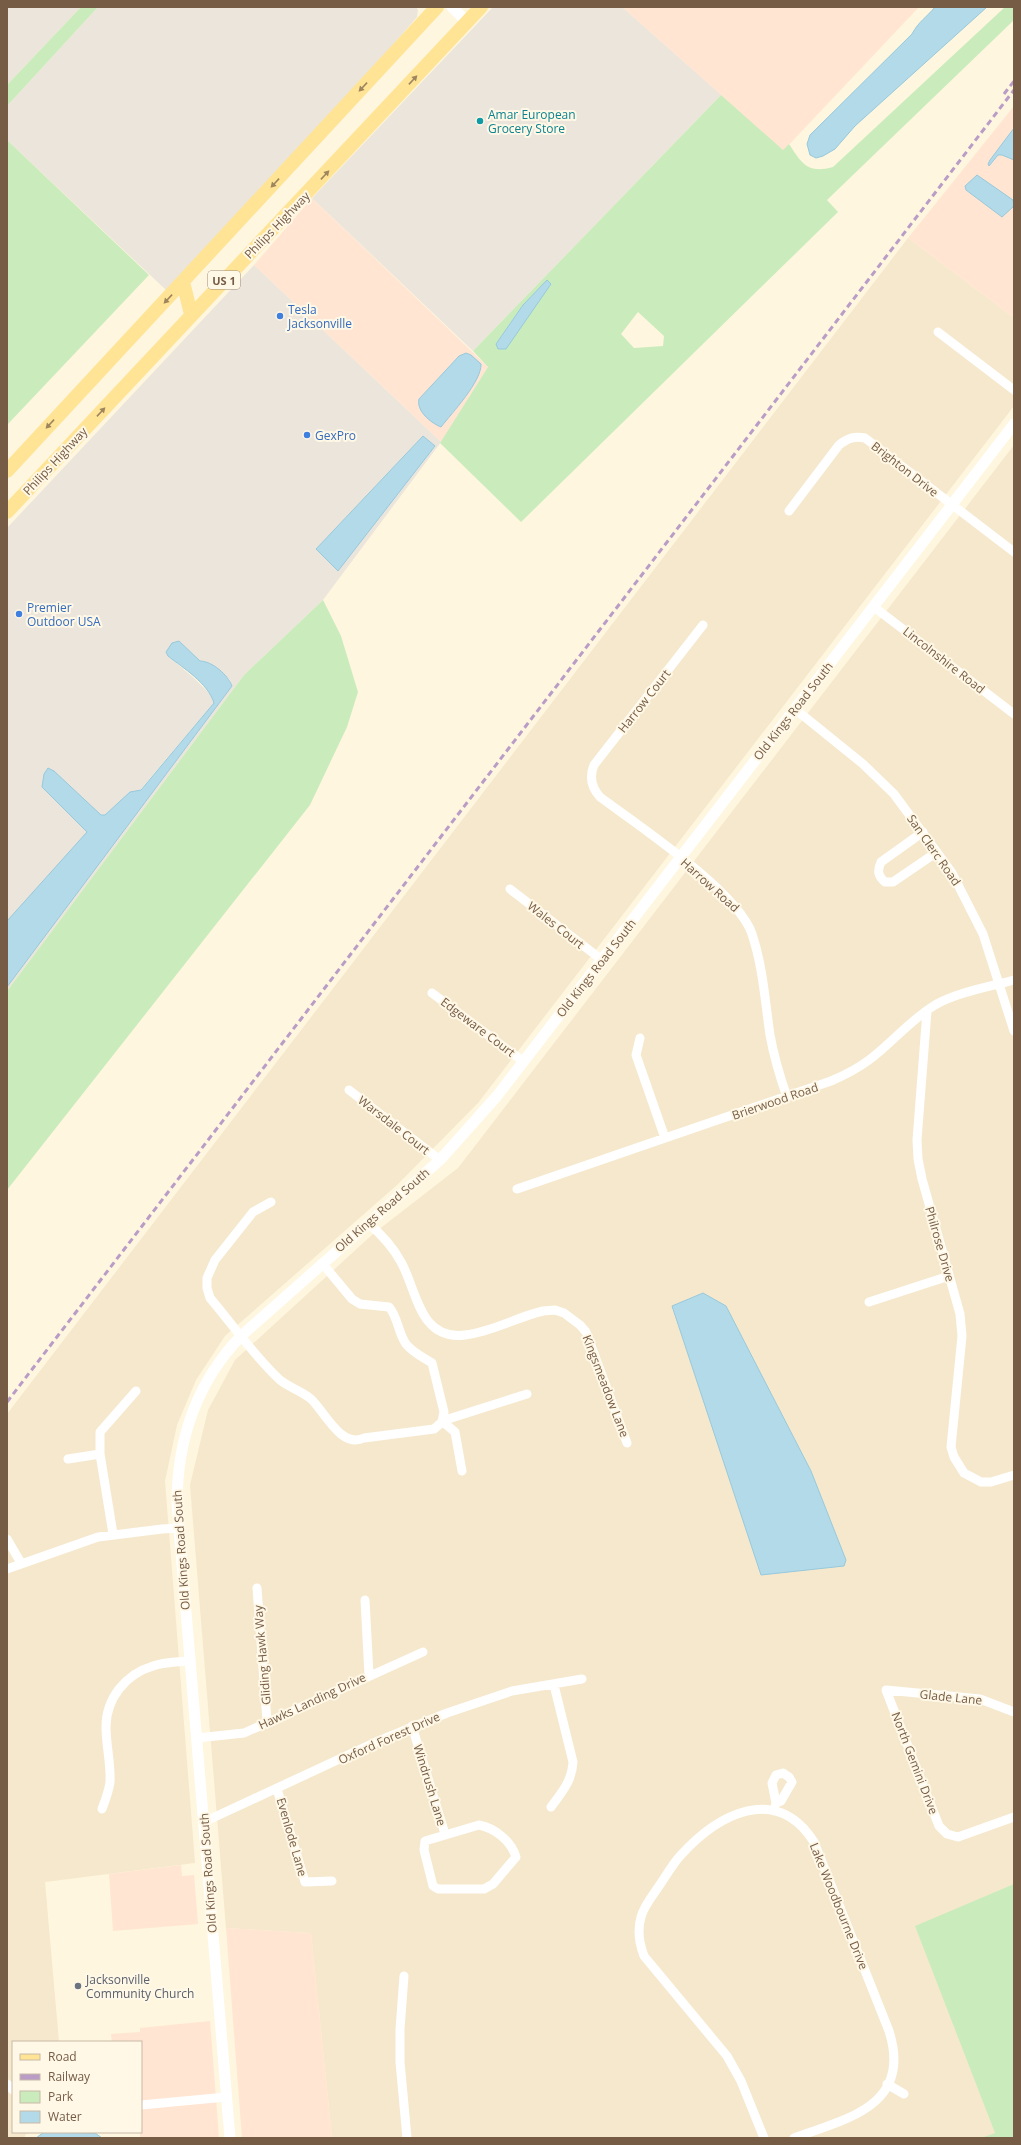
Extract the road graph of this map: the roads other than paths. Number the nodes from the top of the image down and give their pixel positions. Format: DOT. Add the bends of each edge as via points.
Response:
graph roads {
  1 [pos="437,7"];
  2 [pos="452,7"];
  3 [pos="481,7"];
  4 [pos="467,22"];
  5 [pos="183,282"];
  6 [pos="192,314"];
  7 [pos="938,332"];
  8 [pos="1014,390"];
  9 [pos="1014,424"];
  10 [pos="7,471"];
  11 [pos="10,502"];
  12 [pos="952,505"];
  13 [pos="789,511"];
  14 [pos="1014,552"];
  15 [pos="874,607"];
  16 [pos="703,625"];
  17 [pos="795,709"];
  18 [pos="1014,714"];
  19 [pos="591,780"];
  20 [pos="923,832"];
  21 [pos="937,852"];
  22 [pos="681,858"];
  23 [pos="510,889"];
  24 [pos="602,960"];
  25 [pos="1014,980"];
  26 [pos="1000,984"];
  27 [pos="432,993"];
  28 [pos="927,1011"];
  29 [pos="1014,1031"];
  30 [pos="640,1038"];
  31 [pos="524,1062"];
  32 [pos="349,1090"];
  33 [pos="787,1097"];
  34 [pos="665,1138"];
  35 [pos="440,1160"];
  36 [pos="518,1189"];
  37 [pos="271,1202"];
  38 [pos="368,1223"];
  39 [pos="322,1263"];
  40 [pos="949,1276"];
  41 [pos="869,1302"];
  42 [pos="241,1336"];
  43 [pos="136,1391"];
  44 [pos="527,1394"];
  45 [pos="442,1421"];
  46 [pos="627,1443"];
  47 [pos="100,1454"];
  48 [pos="68,1459"];
  49 [pos="462,1471"];
  50 [pos="1014,1475"];
  51 [pos="178,1528"];
  52 [pos="113,1534"];
  53 [pos="7,1540"];
  54 [pos="22,1563"];
  55 [pos="7,1569"];
  56 [pos="256,1588"];
  57 [pos="366,1600"];
  58 [pos="423,1652"];
  59 [pos="190,1661"];
  60 [pos="369,1675"];
  61 [pos="582,1679"];
  62 [pos="554,1685"];
  63 [pos="886,1690"];
  64 [pos="1014,1712"];
  65 [pos="268,1721"];
  66 [pos="412,1726"];
  67 [pos="197,1738"];
  68 [pos="277,1789"];
  69 [pos="551,1807"];
  70 [pos="102,1809"];
  71 [pos="1014,1817"];
  72 [pos="204,1822"];
  73 [pos="445,1834"];
  74 [pos="332,1881"];
  75 [pos="404,1976"];
  76 [pos="887,2084"];
  77 [pos="904,2094"];
  78 [pos="226,2097"];
  79 [pos="142,2105"];
  80 [pos="230,2138"];
  81 [pos="407,2138"];
  82 [pos="764,2138"];
  83 [pos="794,2138"];
  1 -- 5 [label="main road, US 1, one-way"];
  2 -- 4 [label="street"];
  3 -- 4 [label="main road, Philips Highway / US 1"];
  6 -- 4 [label="main road, Philips Highway / US 1, one-way"];
  5 -- 6 [label="main road"];
  5 -- 10 [label="main road, US 1, one-way"];
  11 -- 6 [label="main road, Philips Highway / US 1, one-way"];
  7 -- 8 [label="street"];
  9 -- 12 [label="street, Old Kings Road South"];
  12 -- 13 [label="street, Brighton Drive" via="865,438 856,436 846,439 839,445"];
  12 -- 14 [label="street, Brighton Drive"];
  12 -- 15 [label="street, Old Kings Road South"];
  15 -- 17 [label="street, Old Kings Road South"];
  15 -- 18 [label="street, Lincolnshire Road"];
  16 -- 19 [label="street, Harrow Court" via="594,765"];
  17 -- 20 [label="street, San Clerc Road" via="863,764 894,794"];
  17 -- 22 [label="street, Old Kings Road South"];
  19 -- 22 [label="street, Harrow Road" via="600,797"];
  20 -- 21 [label="street, San Clerc Road"];
  20 -- 21 [label="street" via="881,862 879,876 885,882 893,882"];
  21 -- 26 [label="street, San Clerc Road" via="966,898 983,934"];
  22 -- 24 [label="street, Old Kings Road South"];
  22 -- 33 [label="street, Harrow Road" via="724,894 743,916 752,933 764,982 775,1059"];
  23 -- 24 [label="street, Wales Court"];
  24 -- 31 [label="street, Old Kings Road South"];
  25 -- 26 [label="street, Brierwood Road"];
  26 -- 28 [label="street, Brierwood Road" via="948,999"];
  26 -- 29 [label="street, San Clerc Road"];
  27 -- 31 [label="street, Edgeware Court"];
  28 -- 33 [label="street, Brierwood Road" via="870,1060 848,1074"];
  28 -- 40 [label="street, Philrose Drive" via="917,1140 918,1159"];
  30 -- 34 [label="street" via="636,1055"];
  31 -- 35 [label="street, Old Kings Road South"];
  32 -- 35 [label="street, Warsdale Court"];
  33 -- 34 [label="street, Brierwood Road"];
  34 -- 36 [label="street, Brierwood Road"];
  35 -- 38 [label="street, Old Kings Road South"];
  37 -- 42 [label="street" via="253,1212 215,1260 207,1278 210,1298"];
  38 -- 39 [label="street, Old Kings Road South"];
  38 -- 46 [label="street, Kingsmeadow Lane" via="395,1251 421,1311 438,1330 458,1335 474,1334 543,1311 555,1310 572,1317 586,1332"];
  39 -- 42 [label="street, Old Kings Road South"];
  39 -- 45 [label="street" via="352,1299 360,1304 383,1305 393,1311 405,1343 432,1363 444,1412"];
  40 -- 41 [label="street"];
  40 -- 50 [label="street, Philrose Drive" via="960,1314 962,1336 951,1447 958,1466 964,1473 981,1482 991,1482"];
  42 -- 45 [label="street" via="279,1378 310,1398 342,1435 352,1440 434,1429"];
  42 -- 51 [label="street, Old Kings Road South" via="207,1381 184,1436 177,1484"];
  43 -- 47 [label="street" via="100,1432"];
  44 -- 45 [label="street"];
  45 -- 49 [label="street" via="455,1432"];
  47 -- 48 [label="street"];
  47 -- 52 [label="street"];
  51 -- 52 [label="street"];
  51 -- 59 [label="street, Old Kings Road South"];
  52 -- 54 [label="street"];
  53 -- 54 [label="street"];
  54 -- 55 [label="street"];
  56 -- 65 [label="street, Gliding Hawk Way"];
  57 -- 60 [label="street"];
  58 -- 60 [label="street, Hawks Landing Drive"];
  59 -- 67 [label="street, Old Kings Road South"];
  59 -- 70 [label="street" via="145,1668 133,1674 113,1697 107,1712 106,1726 110,1783"];
  60 -- 65 [label="street, Hawks Landing Drive"];
  61 -- 62 [label="street, Oxford Forest Drive"];
  62 -- 66 [label="street, Oxford Forest Drive" via="512,1691"];
  62 -- 69 [label="street" via="573,1762 568,1783"];
  63 -- 64 [label="street, Glade Lane" via="980,1699"];
  63 -- 71 [label="street, North Gemini Drive" via="940,1826 947,1834 958,1837"];
  65 -- 67 [label="street, Hawks Landing Drive" via="244,1733"];
  66 -- 68 [label="street, Oxford Forest Drive"];
  66 -- 73 [label="street, Windrush Lane"];
  67 -- 72 [label="street, Old Kings Road South"];
  68 -- 72 [label="street, Oxford Forest Drive"];
  68 -- 74 [label="street, Evenlode Lane" via="305,1882"];
  72 -- 78 [label="street, Old Kings Road South"];
  73 -- 73 [label="street, Windrush Lane" via="425,1841 424,1850 433,1886 438,1889 484,1889 493,1884 516,1857 513,1847 493,1830 478,1825"];
  75 -- 81 [label="street" via="400,2062"];
  76 -- 77 [label="street"];
  76 -- 82 [label="street, Lake Woodbourne Drive" via="893,2066 892,2041 818,1848 808,1832 775,1807 735,1813 719,1822 686,1849 675,1862 647,1905 638,1930 644,1956 716,2040 735,2068"];
  76 -- 83 [label="street, Lake Woodbourne Drive" via="876,2102 862,2112"];
  78 -- 79 [label="street"];
  78 -- 80 [label="street, Old Kings Road South"];
}
